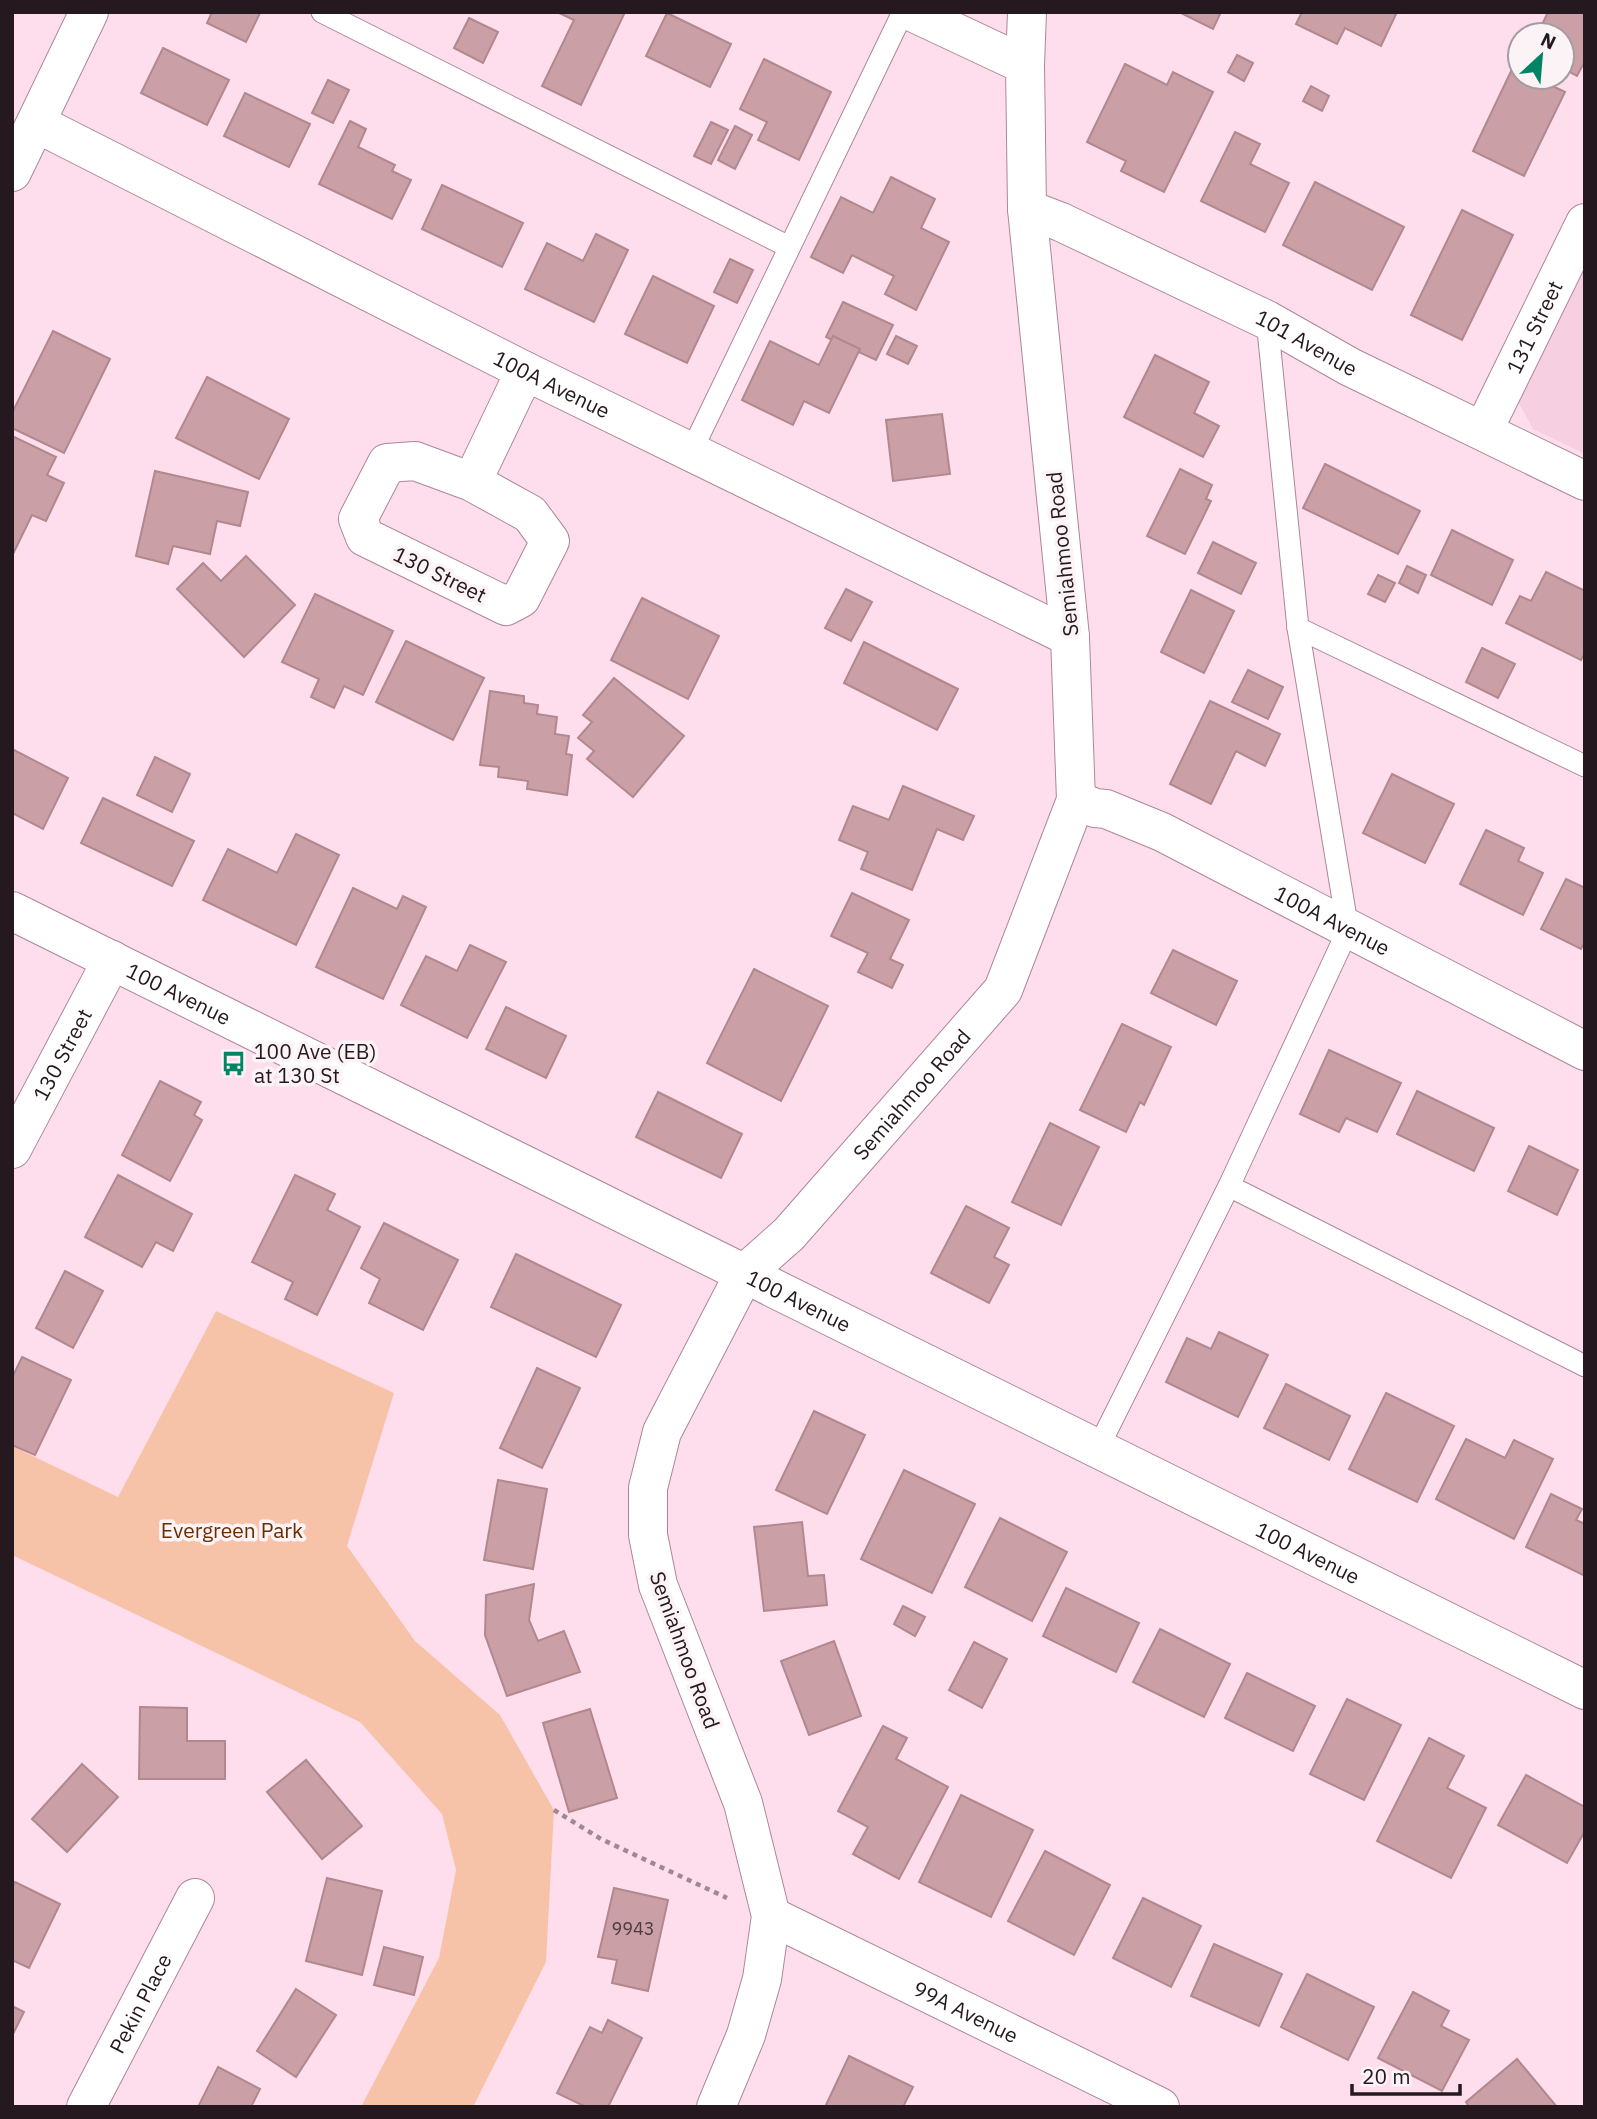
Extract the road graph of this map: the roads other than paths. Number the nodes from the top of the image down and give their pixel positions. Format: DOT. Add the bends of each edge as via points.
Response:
graph roads {
  1 [pos="89,12"];
  2 [pos="322,12"];
  3 [pos="902,12"];
  4 [pos="912,12"];
  5 [pos="1027,12"];
  6 [pos="1025,65"];
  7 [pos="36,122"];
  8 [pos="12,172"];
  9 [pos="1027,209"];
  10 [pos="1585,223"];
  11 [pos="789,247"];
  12 [pos="1267,320"];
  13 [pos="525,371"];
  14 [pos="1483,431"];
  15 [pos="691,452"];
  16 [pos="1585,481"];
  17 [pos="471,482"];
  18 [pos="1298,628"];
  19 [pos="1070,637"];
  20 [pos="1585,766"];
  21 [pos="1076,800"];
  22 [pos="12,911"];
  23 [pos="1348,930"];
  24 [pos="112,960"];
  25 [pos="1585,1051"];
  26 [pos="12,1149"];
  27 [pos="1229,1186"];
  28 [pos="744,1274"];
  29 [pos="1585,1366"];
  30 [pos="1098,1448"];
  31 [pos="1585,1690"];
  32 [pos="195,1898"];
  33 [pos="771,1916"];
  34 [pos="86,2107"];
  35 [pos="716,2107"];
  36 [pos="1160,2107"];
  1 -- 7 [label="street"];
  2 -- 11 [label="lane"];
  3 -- 11 [label="lane"];
  4 -- 6 [label="street"];
  5 -- 6 [label="street, Semiahmoo Road"];
  6 -- 9 [label="street, Semiahmoo Road"];
  7 -- 8 [label="street"];
  7 -- 13 [label="street, 100A Avenue"];
  9 -- 12 [label="street, 101 Avenue"];
  9 -- 19 [label="street, Semiahmoo Road"];
  10 -- 14 [label="street, 131 Street"];
  11 -- 15 [label="lane"];
  12 -- 14 [label="street, 101 Avenue" via="1350,367"];
  12 -- 18 [label="lane"];
  13 -- 15 [label="street, 100A Avenue"];
  13 -- 17 [label="street"];
  14 -- 16 [label="street, 101 Avenue"];
  15 -- 19 [label="street, 100A Avenue"];
  17 -- 17 [label="street, 130 Street" via="530,514 550,541 521,597 506,606 365,537 358,519 387,463 415,461"];
  18 -- 20 [label="lane"];
  18 -- 23 [label="lane"];
  19 -- 21 [label="street, Semiahmoo Road"];
  21 -- 23 [label="street, 100A Avenue" via="1162,832"];
  21 -- 28 [label="street, Semiahmoo Road" via="1003,990 789,1234"];
  22 -- 24 [label="street, 100 Avenue"];
  23 -- 25 [label="street, 100A Avenue"];
  23 -- 27 [label="lane"];
  24 -- 26 [label="street, 130 Street"];
  24 -- 28 [label="street, 100 Avenue"];
  27 -- 29 [label="lane"];
  27 -- 30 [label="lane"];
  28 -- 30 [label="street, 100 Avenue"];
  28 -- 33 [label="street, Semiahmoo Road" via="662,1432 648,1488 648,1535 658,1585 743,1803"];
  30 -- 31 [label="street, 100 Avenue"];
  32 -- 34 [label="street, Pekin Place"];
  33 -- 35 [label="street, Semiahmoo Road" via="762,1979"];
  33 -- 36 [label="street, 99A Avenue"];
}
